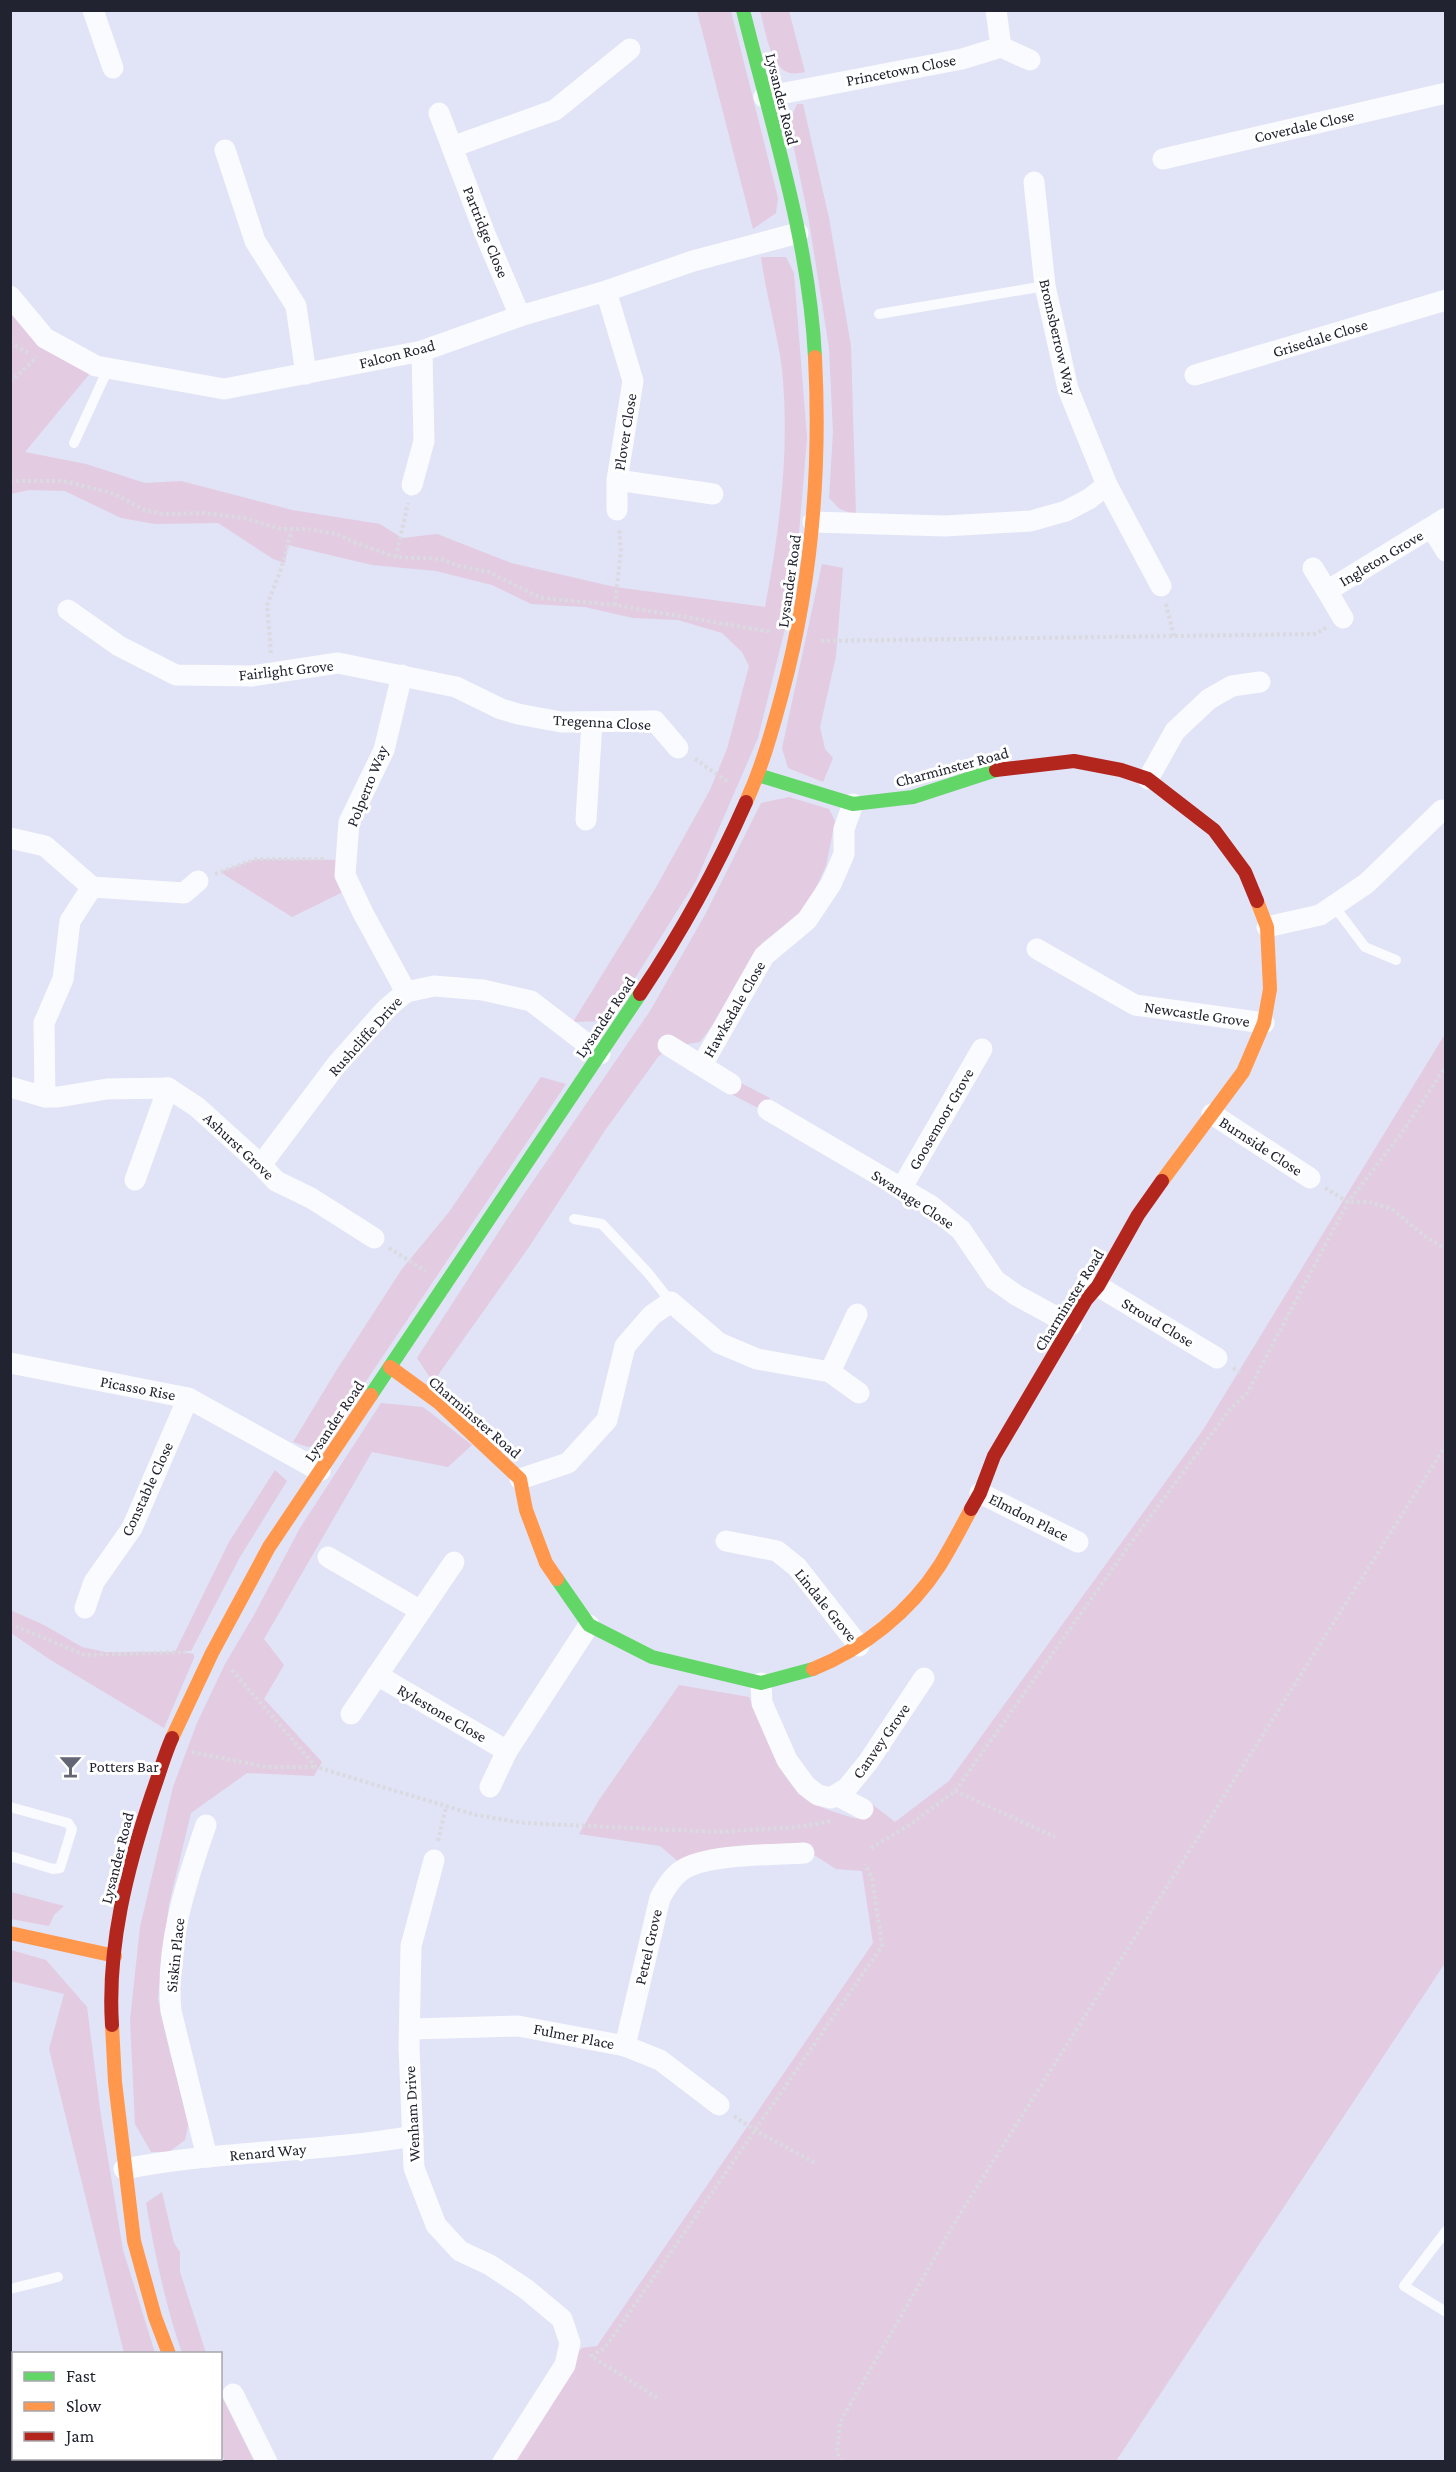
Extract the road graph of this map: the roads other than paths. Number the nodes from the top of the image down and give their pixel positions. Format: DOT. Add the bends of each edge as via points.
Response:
graph roads {
  1 [pos="93,10"];
  2 [pos="742,10"];
  3 [pos="996,10"];
  4 [pos="1001,47"];
  5 [pos="630,49"];
  6 [pos="1030,60"];
  7 [pos="113,68"];
  8 [pos="1446,93"];
  9 [pos="764,97"];
  10 [pos="440,113"];
  11 [pos="452,147"];
  12 [pos="225,150"];
  13 [pos="1163,159"];
  14 [pos="1034,182"];
  15 [pos="798,233"];
  16 [pos="1045,286"];
  17 [pos="606,291"];
  18 [pos="10,297"];
  19 [pos="1446,300"];
  20 [pos="879,314"];
  21 [pos="520,316"];
  22 [pos="422,351"];
  23 [pos="108,369"];
  24 [pos="306,374"];
  25 [pos="1195,375"];
  26 [pos="74,443"];
  27 [pos="617,480"];
  28 [pos="412,485"];
  29 [pos="1107,485"];
  30 [pos="713,494"];
  31 [pos="617,510"];
  32 [pos="813,522"];
  33 [pos="1439,523"];
  34 [pos="1446,551"];
  35 [pos="1313,568"];
  36 [pos="1161,586"];
  37 [pos="1327,591"];
  38 [pos="68,610"];
  39 [pos="1342,618"];
  40 [pos="408,677"];
  41 [pos="1260,682"];
  42 [pos="592,722"];
  43 [pos="678,748"];
  44 [pos="758,775"];
  45 [pos="1148,780"];
  46 [pos="853,804"];
  47 [pos="1442,810"];
  48 [pos="586,820"];
  49 [pos="10,838"];
  50 [pos="198,881"];
  51 [pos="92,887"];
  52 [pos="1334,906"];
  53 [pos="1267,927"];
  54 [pos="1037,949"];
  55 [pos="1396,960"];
  56 [pos="406,992"];
  57 [pos="1264,1023"];
  58 [pos="668,1045"];
  59 [pos="981,1049"];
  60 [pos="600,1054"];
  61 [pos="702,1065"];
  62 [pos="731,1084"];
  63 [pos="10,1087"];
  64 [pos="168,1088"];
  65 [pos="45,1097"];
  66 [pos="768,1110"];
  67 [pos="1212,1114"];
  68 [pos="261,1164"];
  69 [pos="1310,1178"];
  70 [pos="135,1180"];
  71 [pos="901,1189"];
  72 [pos="574,1219"];
  73 [pos="374,1238"];
  74 [pos="1098,1286"];
  75 [pos="670,1302"];
  76 [pos="857,1314"];
  77 [pos="1071,1325"];
  78 [pos="1217,1358"];
  79 [pos="10,1363"];
  80 [pos="390,1367"];
  81 [pos="830,1372"];
  82 [pos="859,1393"];
  83 [pos="188,1398"];
  84 [pos="320,1471"];
  85 [pos="520,1479"];
  86 [pos="980,1493"];
  87 [pos="726,1541"];
  88 [pos="1078,1542"];
  89 [pos="328,1557"];
  90 [pos="454,1562"];
  91 [pos="85,1608"];
  92 [pos="421,1611"];
  93 [pos="589,1625"];
  94 [pos="859,1646"];
  95 [pos="377,1675"];
  96 [pos="924,1678"];
  97 [pos="761,1683"];
  98 [pos="351,1714"];
  99 [pos="507,1751"];
  100 [pos="490,1786"];
  101 [pos="836,1795"];
  102 [pos="10,1807"];
  103 [pos="863,1809"];
  104 [pos="206,1825"];
  105 [pos="804,1853"];
  106 [pos="10,1856"];
  107 [pos="434,1860"];
  108 [pos="10,1933"];
  109 [pos="115,1956"];
  110 [pos="411,2029"];
  111 [pos="625,2046"];
  112 [pos="719,2105"];
  113 [pos="412,2136"];
  114 [pos="207,2157"];
  115 [pos="124,2169"];
  116 [pos="1446,2231"];
  117 [pos="58,2277"];
  118 [pos="10,2289"];
  119 [pos="1446,2312"];
  120 [pos="168,2352"];
  121 [pos="233,2394"];
  122 [pos="267,2462"];
  123 [pos="503,2462"];
  1 -- 7 [label="street"];
  2 -- 9 [label="street, Lysander Road"];
  3 -- 4 [label="street"];
  4 -- 6 [label="street"];
  4 -- 9 [label="street, Princetown Close" via="962,59"];
  5 -- 11 [label="street" via="555,110"];
  8 -- 13 [label="street, Coverdale Close"];
  9 -- 15 [label="street, Lysander Road"];
  10 -- 11 [label="street, Partridge Close"];
  11 -- 21 [label="street, Partridge Close"];
  12 -- 24 [label="street" via="255,241 296,306"];
  14 -- 16 [label="street, Bromsberrow Way"];
  15 -- 17 [label="street, Falcon Road" via="693,261"];
  15 -- 32 [label="street, Lysander Road" via="817,400"];
  16 -- 20 [label="lane"];
  16 -- 29 [label="street, Bromsberrow Way" via="1068,389"];
  17 -- 21 [label="street, Falcon Road"];
  17 -- 27 [label="street, Plover Close" via="633,381"];
  18 -- 23 [label="street, Falcon Road" via="45,338"];
  19 -- 25 [label="street, Grisedale Close"];
  21 -- 22 [label="street, Falcon Road"];
  22 -- 24 [label="street, Falcon Road"];
  22 -- 28 [label="street" via="424,441"];
  23 -- 24 [label="street, Falcon Road" via="224,389"];
  23 -- 26 [label="lane"];
  27 -- 30 [label="street, Plover Close"];
  27 -- 31 [label="street"];
  29 -- 32 [label="street" via="1066,511 1031,521 945,526"];
  29 -- 36 [label="street, Bromsberrow Way"];
  32 -- 44 [label="street, Lysander Road" via="798,637"];
  33 -- 34 [label="street, Ingleton Grove"];
  33 -- 37 [label="street, Ingleton Grove"];
  35 -- 37 [label="street"];
  37 -- 39 [label="street, Ingleton Grove"];
  38 -- 40 [label="street, Fairlight Grove" via="119,646 176,675 252,676 338,663"];
  40 -- 42 [label="street, Tregenna Close" via="456,687 518,714 561,722"];
  40 -- 56 [label="street, Polperro Way" via="384,750 349,822 345,875"];
  41 -- 45 [label="street" via="1232,686 1209,699 1175,731"];
  42 -- 43 [label="street, Tregenna Close" via="655,721"];
  42 -- 48 [label="street"];
  44 -- 46 [label="street, Charminster Road"];
  44 -- 60 [label="street, Lysander Road" via="731,837 675,942"];
  45 -- 46 [label="street, Charminster Road" via="1074,761 1002,768 913,797"];
  45 -- 53 [label="street, Charminster Road" via="1214,830 1245,872"];
  46 -- 61 [label="street, Hawksdale Close" via="844,830 844,854 831,884 807,920 764,956"];
  47 -- 52 [label="street" via="1367,883"];
  49 -- 51 [label="street" via="45,846"];
  50 -- 51 [label="street" via="184,892"];
  51 -- 65 [label="street" via="70,921 63,979 44,1023"];
  52 -- 53 [label="street" via="1320,915"];
  52 -- 55 [label="lane" via="1365,947"];
  53 -- 57 [label="street, Charminster Road" via="1270,989"];
  54 -- 57 [label="street, Newcastle Grove" via="1135,1005"];
  56 -- 60 [label="street, Rushcliffe Drive" via="434,986 483,990 531,1001"];
  56 -- 68 [label="street, Rushcliffe Drive" via="337,1064"];
  57 -- 67 [label="street, Charminster Road" via="1243,1072"];
  58 -- 61 [label="street"];
  59 -- 71 [label="street, Goosemoor Grove"];
  60 -- 80 [label="street, Lysander Road"];
  61 -- 62 [label="street"];
  63 -- 65 [label="street"];
  64 -- 65 [label="street" via="107,1089"];
  64 -- 68 [label="street, Ashurst Grove" via="197,1107"];
  64 -- 70 [label="street"];
  66 -- 71 [label="street, Swanage Close"];
  67 -- 69 [label="street, Burnside Close"];
  67 -- 74 [label="street, Charminster Road" via="1138,1215"];
  68 -- 73 [label="street, Ashurst Grove" via="276,1181"];
  71 -- 77 [label="street, Swanage Close" via="962,1230 995,1280"];
  72 -- 75 [label="lane" via="602,1224"];
  74 -- 77 [label="street, Charminster Road"];
  74 -- 78 [label="street, Stroud Close"];
  75 -- 81 [label="street" via="719,1342 756,1359"];
  75 -- 85 [label="street" via="652,1315 625,1346 607,1420 568,1463"];
  76 -- 81 [label="street"];
  77 -- 86 [label="street, Charminster Road" via="994,1456"];
  79 -- 83 [label="street, Picasso Rise"];
  80 -- 84 [label="street, Lysander Road"];
  80 -- 85 [label="street, Charminster Road" via="438,1402"];
  81 -- 82 [label="street"];
  83 -- 84 [label="street, Picasso Rise"];
  83 -- 91 [label="street, Constable Close" via="132,1528 94,1581"];
  84 -- 109 [label="street, Lysander Road" via="269,1547 169,1744 135,1844"];
  85 -- 93 [label="street, Charminster Road" via="525,1510 546,1563"];
  86 -- 88 [label="street, Elmdon Place"];
  86 -- 94 [label="street, Charminster Road" via="939,1568 898,1616"];
  87 -- 94 [label="street, Lindale Grove" via="777,1551 798,1567"];
  89 -- 92 [label="street"];
  90 -- 92 [label="street, Rylestone Close"];
  92 -- 95 [label="street, Rylestone Close"];
  93 -- 97 [label="street, Charminster Road" via="652,1656"];
  93 -- 99 [label="street"];
  94 -- 97 [label="street, Charminster Road" via="801,1674"];
  95 -- 98 [label="street, Rylestone Close"];
  95 -- 99 [label="street, Rylestone Close"];
  96 -- 101 [label="street, Canvey Grove" via="868,1762 847,1788"];
  97 -- 101 [label="street" via="762,1703 787,1760 818,1795"];
  99 -- 100 [label="street"];
  101 -- 103 [label="street"];
  102 -- 106 [label="lane" via="68,1823 72,1829 60,1868"];
  104 -- 114 [label="street, Siskin Place" via="180,1911 169,1990"];
  105 -- 111 [label="street, Petrel Grove" via="703,1862 682,1870 669,1882 660,1898"];
  107 -- 110 [label="street, Wenham Drive" via="411,1946"];
  108 -- 109 [label="street"];
  109 -- 115 [label="street, Lysander Road" via="110,1993"];
  110 -- 111 [label="street, Fulmer Place" via="518,2026"];
  110 -- 113 [label="street, Wenham Drive"];
  111 -- 112 [label="street, Fulmer Place" via="660,2060"];
  113 -- 114 [label="street, Renard Way" via="370,2144"];
  113 -- 123 [label="street, Wenham Drive" via="414,2168 436,2225 460,2251 526,2289 562,2319 570,2343 566,2365"];
  114 -- 115 [label="street, Renard Way"];
  115 -- 120 [label="street, Lysander Road" via="135,2241"];
  116 -- 119 [label="lane" via="1404,2286"];
  117 -- 118 [label="lane"];
  121 -- 122 [label="street"];
}
